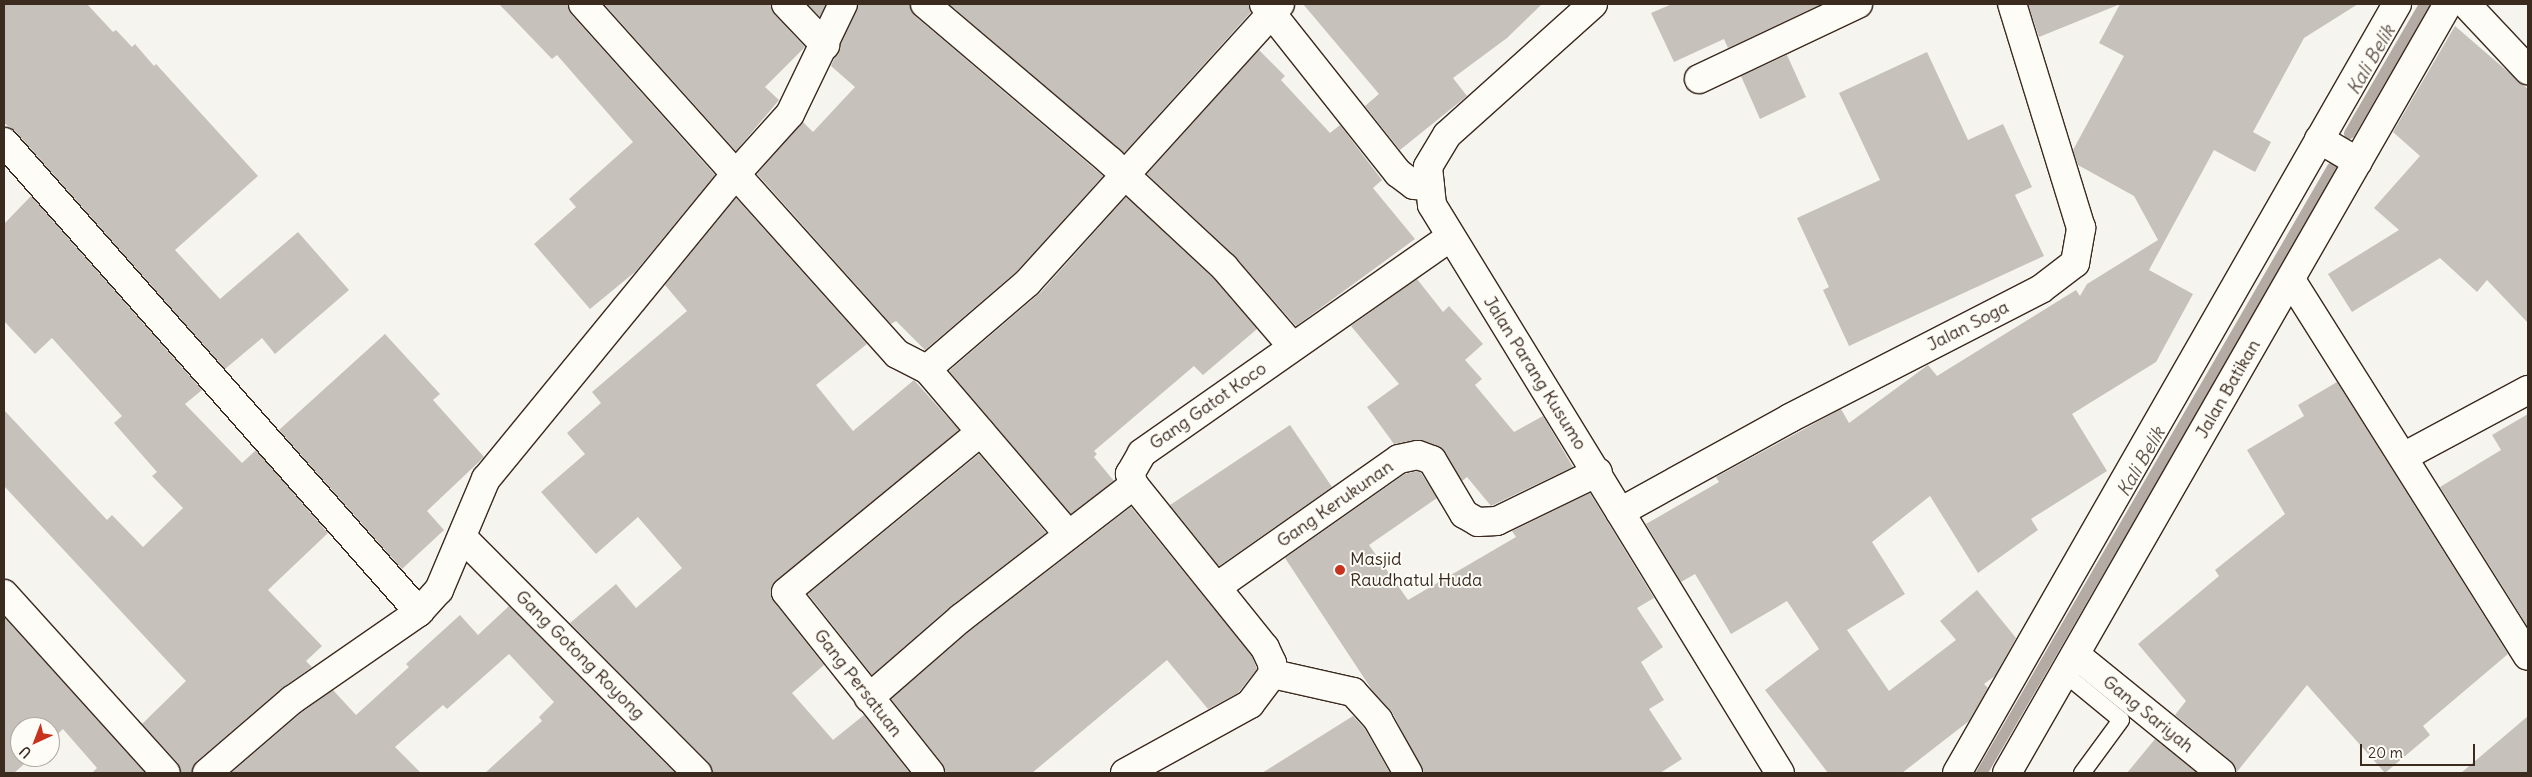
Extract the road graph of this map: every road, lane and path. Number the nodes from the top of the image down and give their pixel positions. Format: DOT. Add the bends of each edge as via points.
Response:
graph roads {
  1 [pos="583,4"];
  2 [pos="786,4"];
  3 [pos="843,4"];
  4 [pos="925,4"];
  5 [pos="1593,4"];
  6 [pos="1858,4"];
  7 [pos="2012,4"];
  8 [pos="2397,4"];
  9 [pos="2448,4"];
  10 [pos="2466,4"];
  11 [pos="1272,7"];
  12 [pos="825,45"];
  13 [pos="2528,70"];
  14 [pos="1699,79"];
  15 [pos="2319,139"];
  16 [pos="4,142"];
  17 [pos="2358,162"];
  18 [pos="735,175"];
  19 [pos="1126,176"];
  20 [pos="1430,186"];
  21 [pos="1450,237"];
  22 [pos="2291,280"];
  23 [pos="1292,346"];
  24 [pos="927,369"];
  25 [pos="2528,390"];
  26 [pos="981,432"];
  27 [pos="2403,457"];
  28 [pos="1598,472"];
  29 [pos="1134,485"];
  30 [pos="1620,512"];
  31 [pos="1069,535"];
  32 [pos="463,538"];
  33 [pos="1218,586"];
  34 [pos="4,594"];
  35 [pos="420,612"];
  36 [pos="2528,656"];
  37 [pos="2070,665"];
  38 [pos="1273,674"];
  39 [pos="869,698"];
  40 [pos="166,773"];
  41 [pos="207,773"];
  42 [pos="697,773"];
  43 [pos="930,773"];
  44 [pos="1125,773"];
  45 [pos="1408,773"];
  46 [pos="1780,773"];
  47 [pos="1957,773"];
  48 [pos="2007,773"];
  49 [pos="2082,773"];
  50 [pos="2221,773"];
  1 -- 18 [label="street"];
  2 -- 12 [label="street"];
  3 -- 12 [label="street"];
  4 -- 19 [label="street"];
  5 -- 20 [label="street, Jalan Parang Kusumo" via="1447,135 1428,167"];
  6 -- 14 [label="street"];
  7 -- 30 [label="street, Jalan Soga" via="2081,228 2075,263 2041,290 1790,418"];
  8 -- 15 [label="street"];
  9 -- 17 [label="street, Jalan Batikan"];
  10 -- 13 [label="street"];
  11 -- 19 [label="street"];
  11 -- 20 [label="street" via="1398,173 1414,185"];
  12 -- 18 [label="street" via="790,114"];
  15 -- 17 [label="street"];
  15 -- 47 [label="street"];
  16 -- 35 [label="street"];
  17 -- 22 [label="street, Jalan Batikan"];
  18 -- 24 [label="street" via="897,354"];
  18 -- 32 [label="street" via="486,479"];
  19 -- 23 [label="street" via="1224,267"];
  19 -- 24 [label="street" via="1028,282"];
  20 -- 21 [label="street, Jalan Parang Kusumo" via="1432,205"];
  21 -- 23 [label="street, Gang Gatot Koco"];
  21 -- 28 [label="street, Jalan Parang Kusumo"];
  22 -- 27 [label="street"];
  22 -- 37 [label="street, Jalan Batikan"];
  23 -- 29 [label="street, Gang Gatot Koco" via="1142,452 1130,474"];
  24 -- 26 [label="street"];
  25 -- 27 [label="street"];
  26 -- 31 [label="street"];
  26 -- 39 [label="street, Gang Persatuan" via="786,592"];
  27 -- 36 [label="street"];
  28 -- 30 [label="street, Jalan Parang Kusumo"];
  28 -- 33 [label="street, Gang Kerukunan" via="1497,521 1478,522 1464,514 1432,460 1418,455 1400,459"];
  29 -- 31 [label="street"];
  29 -- 33 [label="street"];
  30 -- 46 [label="street, Jalan Parang Kusumo"];
  31 -- 39 [label="street" via="962,618"];
  32 -- 35 [label="street" via="439,590"];
  32 -- 42 [label="street, Gang Gotong Royong"];
  33 -- 38 [label="street" via="1264,648 1272,663"];
  34 -- 40 [label="street"];
  35 -- 41 [label="street" via="292,700"];
  37 -- 48 [label="street, Jalan Batikan"];
  37 -- 49 [label="lane" via="2121,720"];
  37 -- 50 [label="street, Gang Sariyah"];
  38 -- 44 [label="street" via="1250,704"];
  38 -- 45 [label="street" via="1353,692 1378,720"];
  39 -- 43 [label="street, Gang Persatuan"];
}
